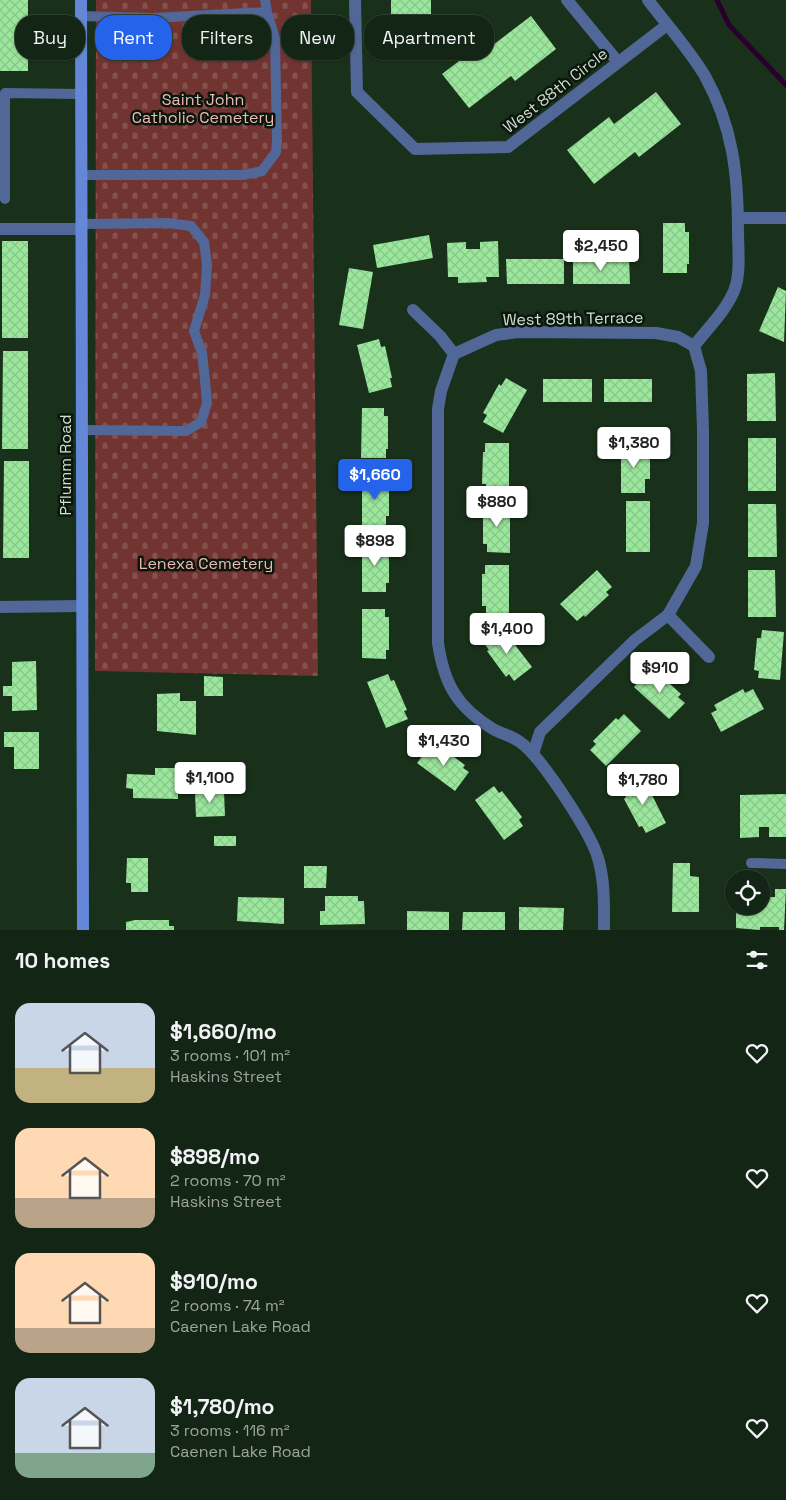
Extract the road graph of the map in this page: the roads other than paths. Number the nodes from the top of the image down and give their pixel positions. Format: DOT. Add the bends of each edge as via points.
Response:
graph roads {
  1 [pos="81,0"];
  2 [pos="265,0"];
  3 [pos="355,0"];
  4 [pos="567,0"];
  5 [pos="648,0"];
  6 [pos="267,12"];
  7 [pos="81,15"];
  8 [pos="85,16"];
  9 [pos="667,25"];
  10 [pos="81,60"];
  11 [pos="618,62"];
  12 [pos="81,94"];
  13 [pos="81,175"];
  14 [pos="5,199"];
  15 [pos="738,218"];
  16 [pos="786,218"];
  17 [pos="81,226"];
  18 [pos="0,229"];
  19 [pos="413,310"];
  20 [pos="694,346"];
  21 [pos="454,354"];
  22 [pos="81,430"];
  23 [pos="82,606"];
  24 [pos="0,607"];
  25 [pos="668,615"];
  26 [pos="709,657"];
  27 [pos="533,754"];
  28 [pos="751,863"];
  29 [pos="786,864"];
  30 [pos="84,930"];
  31 [pos="604,930"];
  1 -- 7 [label="main road, Pflumm Road"];
  2 -- 6 [label="lane"];
  3 -- 11 [label="street, West 88th Circle" via="357,92 415,149 508,147"];
  4 -- 11 [label="street"];
  5 -- 9 [label="street"];
  6 -- 8 [label="lane" via="153,18"];
  6 -- 13 [label="lane" via="276,39 277,142 276,152 262,171 243,175"];
  9 -- 11 [label="street, West 88th Circle"];
  9 -- 15 [label="street" via="704,75 721,108 732,142"];
  10 -- 12 [label="main road, Pflumm Road"];
  12 -- 13 [label="main road, Pflumm Road"];
  12 -- 14 [label="lane" via="4,93"];
  13 -- 17 [label="main road, Pflumm Road"];
  15 -- 16 [label="street"];
  15 -- 20 [label="street" via="735,290"];
  17 -- 18 [label="street"];
  17 -- 22 [label="main road, Pflumm Road"];
  17 -- 22 [label="lane" via="168,223 191,226 204,242 207,264 205,295 194,331 202,353 207,403 201,422 186,432"];
  19 -- 21 [label="street"];
  20 -- 21 [label="street, West 89th Terrace" via="678,337 656,333 518,332 496,335"];
  20 -- 25 [label="street" via="701,371 701,542 696,566"];
  21 -- 27 [label="street" via="438,409 438,643 441,663 457,700 468,711 520,742"];
  22 -- 23 [label="main road, Pflumm Road"];
  23 -- 24 [label="street"];
  23 -- 30 [label="main road, Pflumm Road"];
  25 -- 26 [label="street"];
  25 -- 27 [label="street" via="635,640 540,732"];
  27 -- 31 [label="street" via="547,770 598,856 604,881"];
  28 -- 29 [label="lane"];
}
